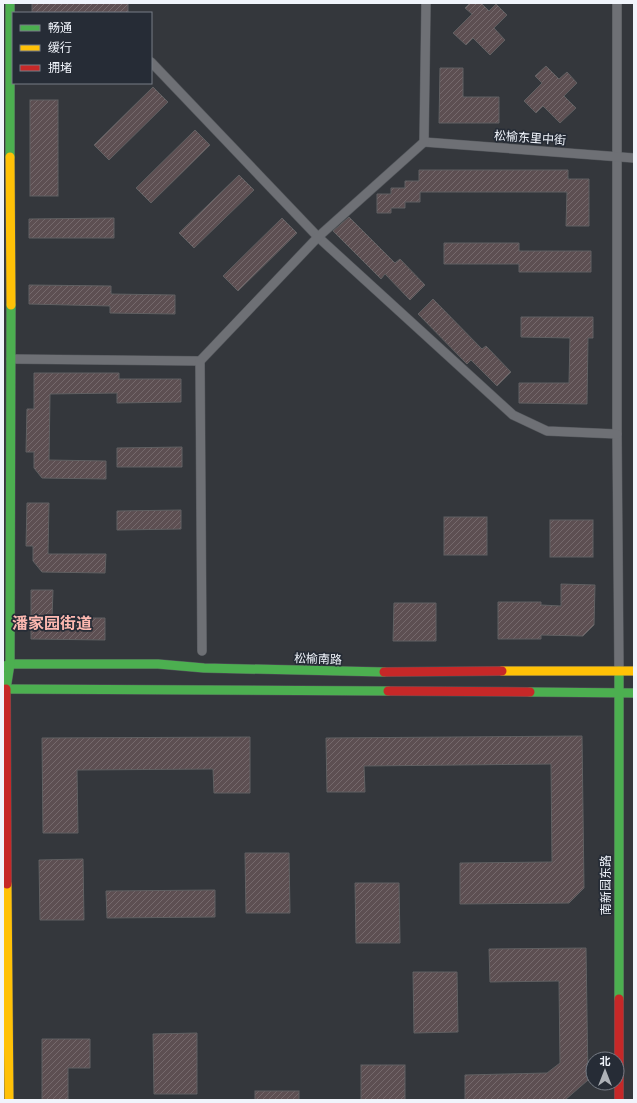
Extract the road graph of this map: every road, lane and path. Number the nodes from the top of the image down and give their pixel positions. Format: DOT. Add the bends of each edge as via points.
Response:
graph roads {
  1 [pos="10,3"];
  2 [pos="426,3"];
  3 [pos="617,3"];
  4 [pos="12,42"];
  5 [pos="152,63"];
  6 [pos="424,142"];
  7 [pos="616,157"];
  8 [pos="634,158"];
  9 [pos="318,237"];
  10 [pos="11,359"];
  11 [pos="200,361"];
  12 [pos="617,434"];
  13 [pos="202,651"];
  14 [pos="7,666"];
  15 [pos="619,671"];
  16 [pos="634,671"];
  17 [pos="3,680"];
  18 [pos="4,689"];
  19 [pos="618,693"];
  20 [pos="634,693"];
  21 [pos="9,1100"];
  22 [pos="619,1100"];
  1 -- 4 [label="street"];
  2 -- 6 [label="street"];
  3 -- 7 [label="street"];
  4 -- 10 [label="street"];
  5 -- 9 [label="street"];
  6 -- 7 [label="street, 松榆东里中街"];
  6 -- 9 [label="street"];
  7 -- 8 [label="street, 松榆东里中街"];
  7 -- 12 [label="street"];
  9 -- 11 [label="street"];
  9 -- 12 [label="street" via="513,415 547,431"];
  10 -- 11 [label="street"];
  10 -- 14 [label="street"];
  11 -- 13 [label="street"];
  12 -- 15 [label="street"];
  14 -- 15 [label="street, 松榆南路" via="158,664 204,668 352,672"];
  14 -- 18 [label="street"];
  15 -- 16 [label="street, 松榆南路"];
  15 -- 19 [label="street, 南新园东路"];
  17 -- 18 [label="street"];
  18 -- 19 [label="street"];
  18 -- 21 [label="street"];
  19 -- 20 [label="street"];
  19 -- 22 [label="street, 南新园东路"];
}
